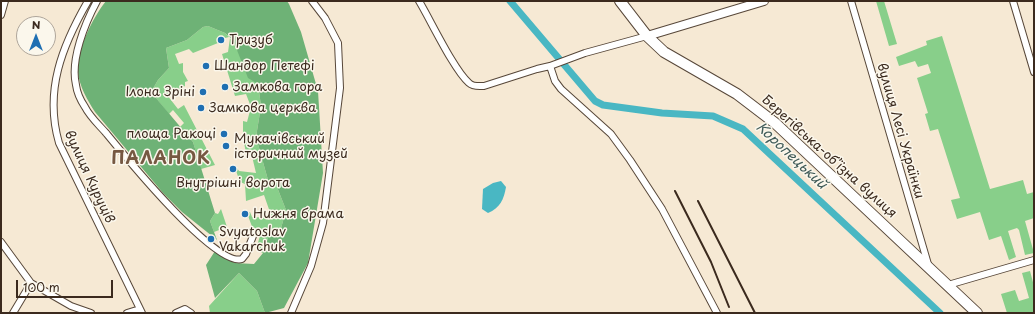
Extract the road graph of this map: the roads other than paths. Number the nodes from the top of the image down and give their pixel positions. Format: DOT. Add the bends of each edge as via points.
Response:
graph roads {
  1 [pos="5,1"];
  2 [pos="88,1"];
  3 [pos="97,1"];
  4 [pos="312,1"];
  5 [pos="420,1"];
  6 [pos="620,1"];
  7 [pos="764,1"];
  8 [pos="851,1"];
  9 [pos="1012,1"];
  10 [pos="1,15"];
  11 [pos="647,36"];
  12 [pos="553,65"];
  13 [pos="1034,72"];
  14 [pos="250,232"];
  15 [pos="1,242"];
  16 [pos="1034,260"];
  17 [pos="929,268"];
  18 [pos="32,283"];
  19 [pos="948,285"];
  20 [pos="141,311"];
  21 [pos="89,312"];
  22 [pos="13,313"];
  23 [pos="128,313"];
  24 [pos="176,313"];
  25 [pos="191,313"];
  26 [pos="291,313"];
  27 [pos="716,313"];
  28 [pos="978,313"];
  1 -- 10 [label="street"];
  2 -- 20 [label="street, вулиця Куруців" via="59,65 52,103 54,125 59,143"];
  3 -- 14 [label="street" via="84,29 75,63 76,86 85,109 174,212 218,250 236,260 242,259 253,236"];
  4 -- 26 [label="street" via="325,18 338,43 340,88 322,223 311,266"];
  5 -- 12 [label="street" via="470,84 484,86"];
  6 -- 11 [label="highway, Берегівська-обʼїзна вулиця"];
  7 -- 11 [label="street"];
  8 -- 17 [label="street, вулиця Лесі Українки"];
  9 -- 13 [label="street"];
  11 -- 12 [label="street"];
  11 -- 17 [label="highway, Берегівська-обʼїзна вулиця" via="664,52 755,106"];
  12 -- 27 [label="street" via="555,80 561,89 611,134 644,180 674,231"];
  15 -- 18 [label="street"];
  16 -- 19 [label="street"];
  17 -- 19 [label="highway, Берегівська-обʼїзна вулиця"];
  18 -- 21 [label="street" via="71,306"];
  18 -- 22 [label="street"];
  19 -- 28 [label="highway, Берегівська-обʼїзна вулиця"];
  20 -- 23 [label="street"];
  24 -- 25 [label="street" via="185,309"];
}
